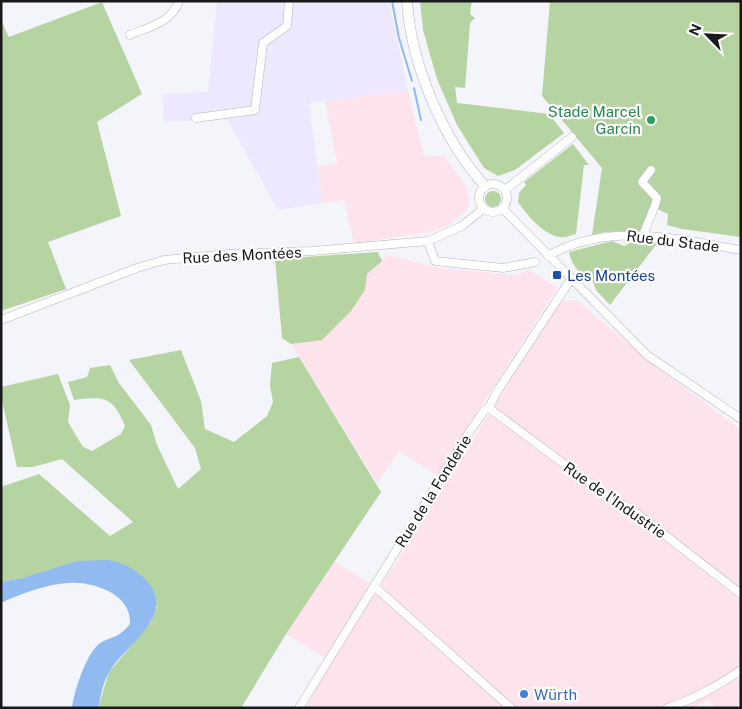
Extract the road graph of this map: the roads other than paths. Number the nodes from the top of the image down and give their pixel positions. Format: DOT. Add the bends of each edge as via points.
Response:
graph roads {
  1 [pos="179,1"];
  2 [pos="289,1"];
  3 [pos="407,1"];
  4 [pos="130,35"];
  5 [pos="196,118"];
  6 [pos="572,137"];
  7 [pos="651,170"];
  8 [pos="485,186"];
  9 [pos="505,190"];
  10 [pos="483,208"];
  11 [pos="503,209"];
  12 [pos="643,236"];
  13 [pos="428,241"];
  14 [pos="741,250"];
  15 [pos="547,255"];
  16 [pos="536,262"];
  17 [pos="571,279"];
  18 [pos="1,320"];
  19 [pos="489,408"];
  20 [pos="741,419"];
  21 [pos="375,587"];
  22 [pos="741,594"];
  23 [pos="741,670"];
  24 [pos="299,708"];
  25 [pos="511,708"];
  26 [pos="667,708"];
  1 -- 4 [label="street" via="165,21"];
  2 -- 5 [label="street" via="287,26 263,43 255,110"];
  3 -- 8 [label="main road" via="413,40 438,114 464,159"];
  6 -- 9 [label="street"];
  7 -- 12 [label="street" via="642,182 657,198"];
  8 -- 9 [label="street" via="497,184"];
  8 -- 10 [label="street" via="479,197"];
  9 -- 11 [label="street" via="508,200"];
  10 -- 11 [label="street" via="494,213"];
  10 -- 13 [label="street, Rue des Montées" via="462,226"];
  11 -- 15 [label="street"];
  12 -- 14 [label="street, Rue du Stade"];
  12 -- 15 [label="street, Rue du Stade" via="625,234 596,238"];
  13 -- 16 [label="street" via="435,261 503,268"];
  13 -- 18 [label="street, Rue des Montées" via="164,260"];
  15 -- 17 [label="street"];
  17 -- 19 [label="street, Rue de la Fonderie"];
  17 -- 20 [label="street" via="647,355"];
  19 -- 21 [label="street, Rue de la Fonderie" via="468,434"];
  19 -- 22 [label="street, Rue de l'Industrie" via="599,490 634,511"];
  21 -- 24 [label="street, Rue de la Fonderie"];
  21 -- 25 [label="street"];
  23 -- 26 [label="street" via="690,701"];
}
